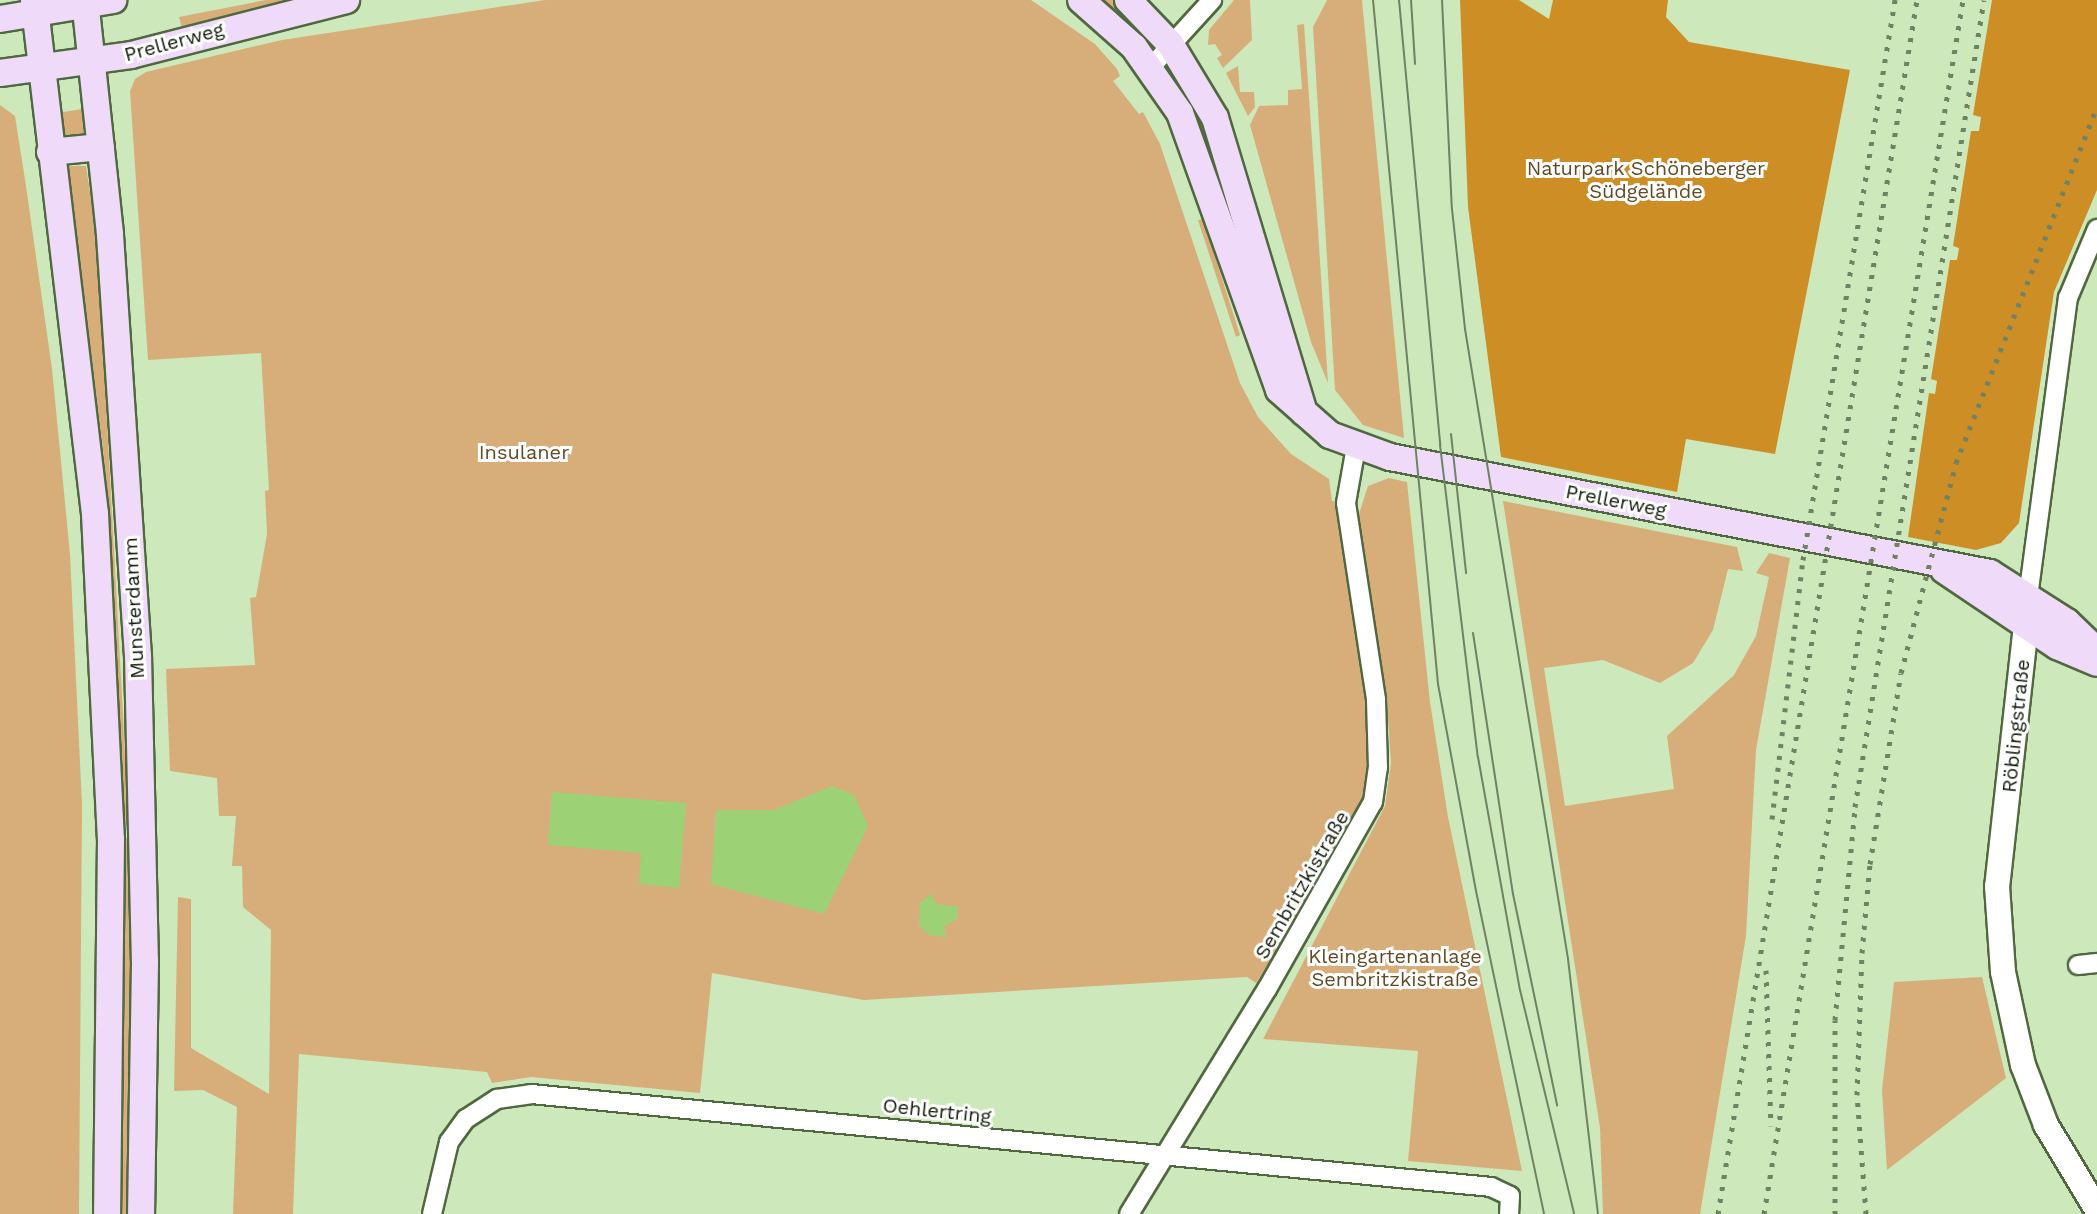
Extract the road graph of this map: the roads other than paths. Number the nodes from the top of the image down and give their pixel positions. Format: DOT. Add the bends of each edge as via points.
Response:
graph roads {
  1 [pos="113,0"];
  2 [pos="346,0"];
  3 [pos="1081,0"];
  4 [pos="1128,0"];
  5 [pos="1212,0"];
  6 [pos="85,2"];
  7 [pos="34,6"];
  8 [pos="0,19"];
  9 [pos="1171,45"];
  10 [pos="93,62"];
  11 [pos="1151,67"];
  12 [pos="39,69"];
  13 [pos="0,73"];
  14 [pos="101,147"];
  15 [pos="50,152"];
  16 [pos="2097,229"];
  17 [pos="1304,412"];
  18 [pos="1356,447"];
  19 [pos="1938,565"];
  20 [pos="2028,597"];
  21 [pos="2026,625"];
  22 [pos="2097,651"];
  23 [pos="2097,663"];
  24 [pos="1165,1155"];
  25 [pos="1510,1205"];
  26 [pos="2097,1210"];
  27 [pos="107,1214"];
  28 [pos="141,1214"];
  29 [pos="432,1214"];
  30 [pos="1129,1214"];
  1 -- 6 [label="main road"];
  2 -- 10 [label="main road, Prellerweg"];
  3 -- 11 [label="main road, Prellerweg"];
  4 -- 9 [label="main road"];
  5 -- 9 [label="street"];
  6 -- 7 [label="main road"];
  6 -- 10 [label="main road, Munsterdamm"];
  7 -- 8 [label="main road"];
  7 -- 12 [label="main road, Munsterdamm"];
  9 -- 11 [label="street"];
  9 -- 17 [label="main road" via="1208,102 1226,145"];
  10 -- 12 [label="main road, Prellerweg"];
  10 -- 14 [label="main road, Munsterdamm"];
  11 -- 17 [label="main road, Prellerweg" via="1199,155 1272,376 1279,390"];
  12 -- 13 [label="main road, Prellerweg"];
  12 -- 15 [label="main road, Munsterdamm"];
  14 -- 15 [label="main road"];
  14 -- 28 [label="main road, Munsterdamm" via="141,729"];
  15 -- 27 [label="main road, Munsterdamm" via="81,373 102,629 111,902"];
  16 -- 20 [label="street, Röblingstraße" via="2068,298"];
  17 -- 18 [label="main road, Prellerweg" via="1330,435"];
  18 -- 19 [label="main road, Prellerweg"];
  18 -- 24 [label="street, Sembritzkistraße" via="1346,503 1376,699 1378,768 1373,802 1352,846"];
  19 -- 20 [label="main road, Prellerweg" via="1990,573"];
  19 -- 21 [label="main road, Prellerweg"];
  20 -- 21 [label="street, Röblingstraße"];
  20 -- 22 [label="main road, Prellerweg" via="2067,622"];
  21 -- 23 [label="main road, Prellerweg"];
  21 -- 26 [label="street, Röblingstraße" via="1997,886 2003,972 2023,1065 2046,1125"];
  24 -- 25 [label="street, Oehlertring" via="1491,1187"];
  24 -- 29 [label="street, Oehlertring" via="516,1094 472,1114 449,1142"];
  24 -- 30 [label="street, Sembritzkistraße"];
}
